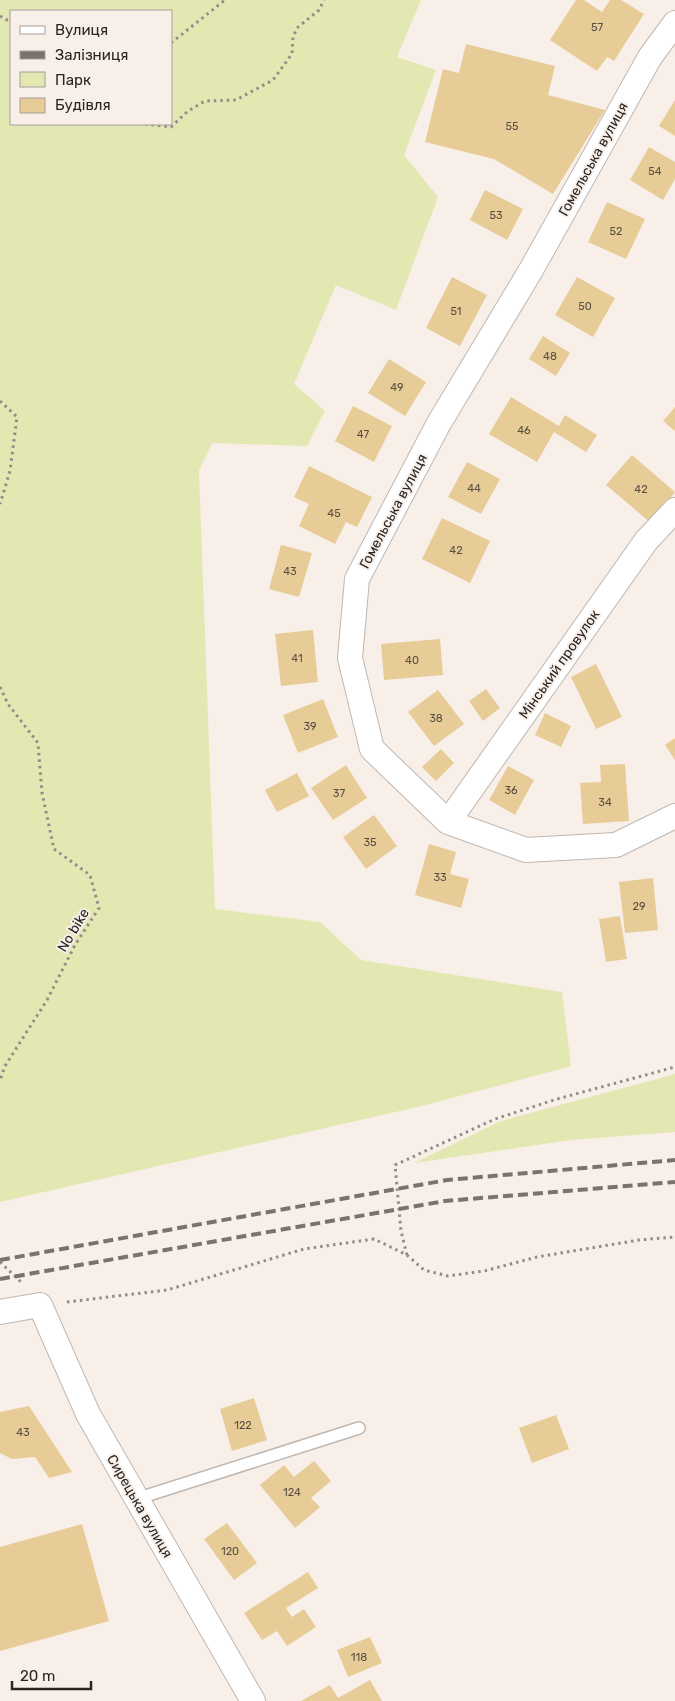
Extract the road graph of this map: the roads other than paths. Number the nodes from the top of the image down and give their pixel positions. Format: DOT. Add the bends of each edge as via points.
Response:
graph roads {
  1 [pos="675,23"];
  2 [pos="675,510"];
  3 [pos="675,816"];
  4 [pos="448,822"];
  5 [pos="0,1312"];
  6 [pos="359,1428"];
  7 [pos="136,1499"];
  8 [pos="253,1701"];
  1 -- 4 [label="street, Гомельська вулиця" via="650,58 531,270 439,423 357,580 350,658 372,749"];
  2 -- 4 [label="street, Мінський провулок" via="646,542"];
  3 -- 4 [label="street, Гомельська вулиця" via="616,845 526,850"];
  5 -- 7 [label="street, Сирецька вулиця" via="40,1305 88,1414"];
  6 -- 7 [label="lane"];
  7 -- 8 [label="street, Сирецька вулиця"];
}
